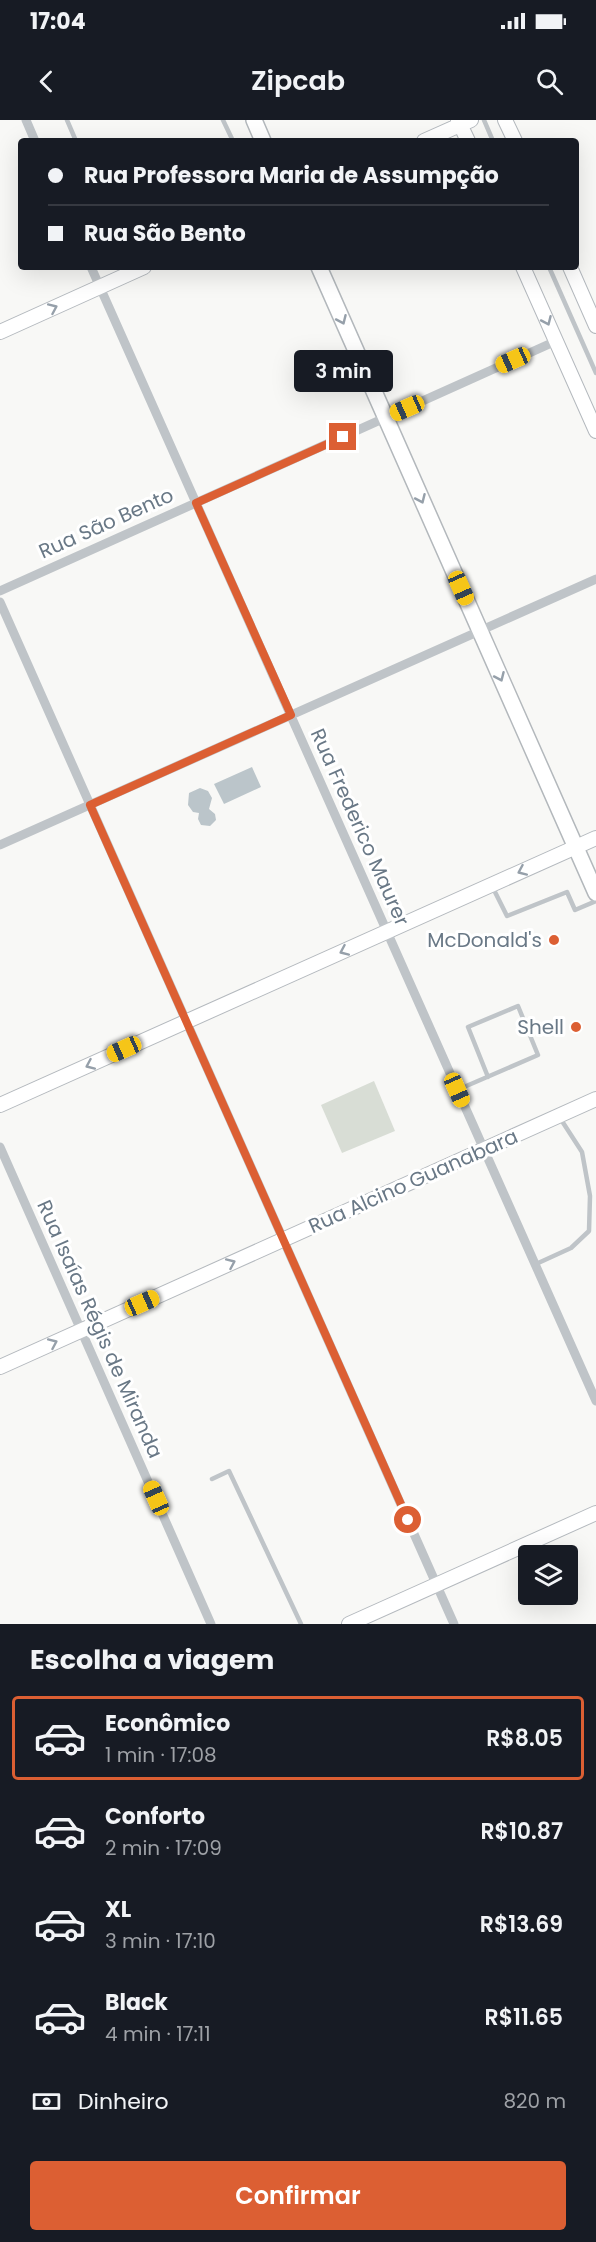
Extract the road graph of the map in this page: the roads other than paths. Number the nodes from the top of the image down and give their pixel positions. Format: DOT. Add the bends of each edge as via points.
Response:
graph roads {
  1 [pos="26,120"];
  2 [pos="67,120"];
  3 [pos="223,120"];
  4 [pos="254,120"];
  5 [pos="484,120"];
  6 [pos="505,120"];
  7 [pos="463,122"];
  8 [pos="34,138"];
  9 [pos="75,138"];
  10 [pos="232,138"];
  11 [pos="262,138"];
  12 [pos="430,138"];
  13 [pos="467,138"];
  14 [pos="492,138"];
  15 [pos="514,138"];
  16 [pos="92,270"];
  17 [pos="137,270"];
  18 [pos="320,270"];
  19 [pos="525,270"];
  20 [pos="550,270"];
  21 [pos="571,270"];
  22 [pos="100,287"];
  23 [pos="596,324"];
  24 [pos="0,332"];
  25 [pos="556,341"];
  26 [pos="596,373"];
  27 [pos="386,418"];
  28 [pos="596,431"];
  29 [pos="196,503"];
  30 [pos="596,579"];
  31 [pos="0,591"];
  32 [pos="0,602"];
  33 [pos="480,631"];
  34 [pos="291,715"];
  35 [pos="90,805"];
  36 [pos="596,838"];
  37 [pos="0,845"];
  38 [pos="576,847"];
  39 [pos="491,885"];
  40 [pos="596,893"];
  41 [pos="596,901"];
  42 [pos="387,932"];
  43 [pos="186,1022"];
  44 [pos="488,1077"];
  45 [pos="457,1090"];
  46 [pos="596,1099"];
  47 [pos="0,1105"];
  48 [pos="559,1116"];
  49 [pos="0,1147"];
  50 [pos="484,1149"];
  51 [pos="283,1240"];
  52 [pos="535,1264"];
  53 [pos="81,1330"];
  54 [pos="0,1367"];
  55 [pos="596,1401"];
  56 [pos="212,1479"];
  57 [pos="596,1513"];
  58 [pos="436,1585"];
  59 [pos="212,1624"];
  60 [pos="301,1624"];
  61 [pos="349,1624"];
  62 [pos="454,1624"];
  1 -- 8 [label="street"];
  2 -- 9 [label="lane"];
  3 -- 10 [label="lane"];
  4 -- 11 [label="main road"];
  5 -- 14 [label="lane"];
  6 -- 15 [label="main road"];
  7 -- 12 [label="main road"];
  7 -- 13 [label="main road"];
  16 -- 22 [label="street, Rua Frederico Maurer"];
  17 -- 22 [label="main road"];
  18 -- 27 [label="main road, one-way"];
  19 -- 25 [label="main road, one-way"];
  20 -- 26 [label="lane"];
  21 -- 23 [label="main road"];
  24 -- 22 [label="main road, one-way"];
  22 -- 29 [label="street, Rua Frederico Maurer"];
  25 -- 27 [label="street, Rua São Bento"];
  25 -- 28 [label="main road"];
  27 -- 29 [label="street, Rua São Bento"];
  27 -- 33 [label="main road, one-way"];
  29 -- 31 [label="street, Rua São Bento"];
  29 -- 34 [label="street, Rua Frederico Maurer"];
  30 -- 33 [label="street"];
  32 -- 35 [label="street"];
  33 -- 34 [label="street"];
  33 -- 38 [label="main road, one-way"];
  34 -- 35 [label="street"];
  34 -- 42 [label="street, Rua Frederico Maurer"];
  35 -- 37 [label="street"];
  35 -- 43 [label="street"];
  36 -- 38 [label="main road"];
  38 -- 39 [label="main road, one-way"];
  38 -- 40 [label="main road"];
  39 -- 41 [label="lane" via="507,916 567,892 574,910"];
  39 -- 42 [label="main road"];
  42 -- 43 [label="main road, one-way"];
  42 -- 45 [label="street, Rua Frederico Maurer"];
  43 -- 47 [label="main road, one-way"];
  43 -- 51 [label="street"];
  44 -- 44 [label="lane" via="538,1055 518,1006 468,1028"];
  44 -- 45 [label="lane"];
  45 -- 50 [label="street, Rua Frederico Maurer"];
  46 -- 48 [label="main road, Rua Alcino Guanabara"];
  48 -- 50 [label="main road, Rua Alcino Guanabara"];
  48 -- 52 [label="lane" via="582,1152 590,1196 589,1231 571,1248"];
  49 -- 53 [label="street, Rua Isaías Régis de Miranda"];
  50 -- 51 [label="main road, Rua Alcino Guanabara"];
  50 -- 52 [label="street, Rua Frederico Maurer"];
  53 -- 51 [label="main road, Rua Alcino Guanabara, one-way"];
  51 -- 58 [label="street"];
  52 -- 55 [label="street, Rua Frederico Maurer"];
  54 -- 53 [label="main road, Rua Alcino Guanabara, one-way"];
  53 -- 59 [label="street, Rua Isaías Régis de Miranda"];
  56 -- 60 [label="lane" via="229,1471"];
  57 -- 58 [label="main road"];
  58 -- 61 [label="main road"];
  58 -- 62 [label="street"];
}
